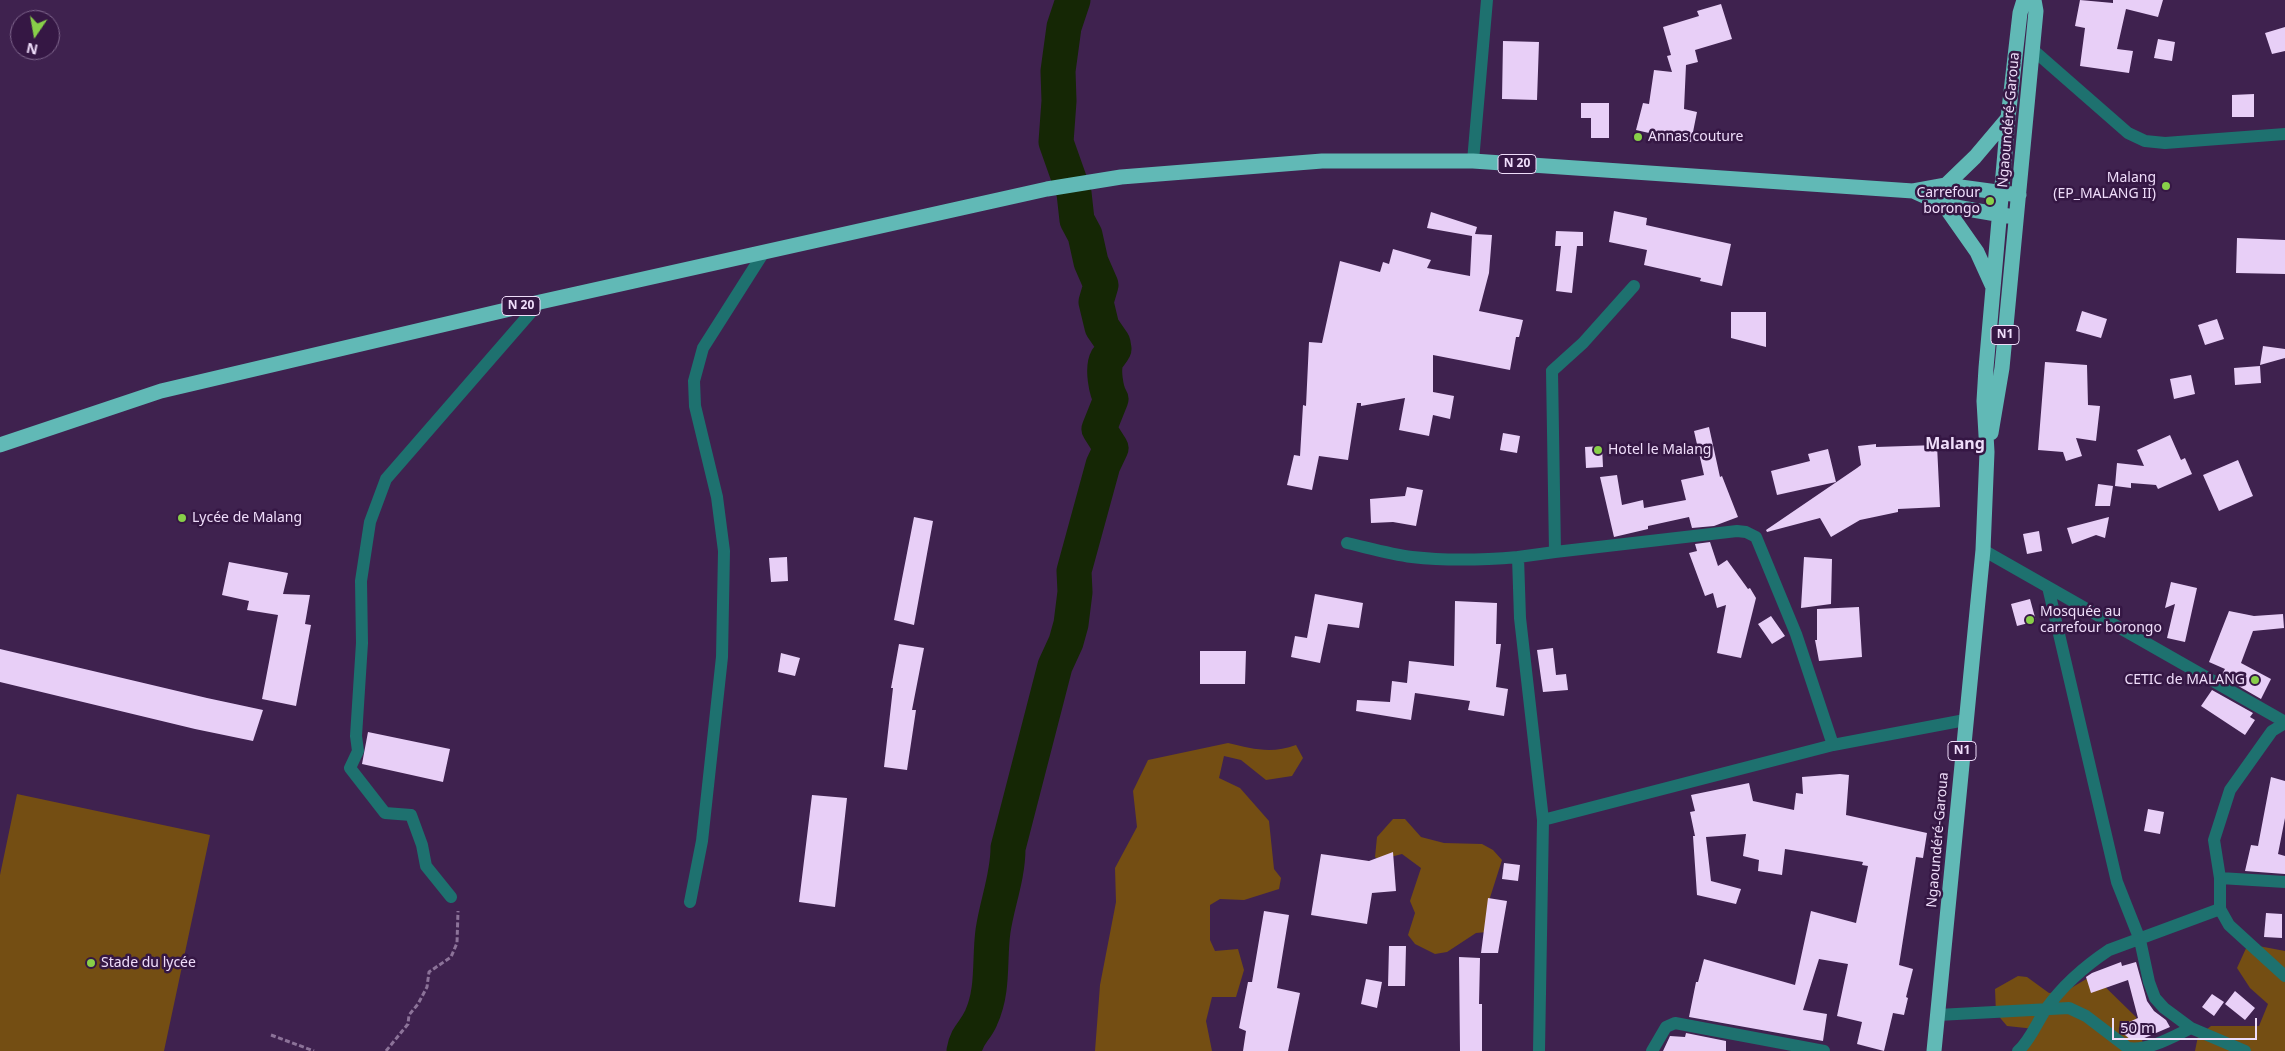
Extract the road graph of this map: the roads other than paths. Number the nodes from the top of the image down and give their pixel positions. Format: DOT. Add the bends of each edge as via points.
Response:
graph roads {
  1 [pos="1487,0"];
  2 [pos="2024,0"];
  3 [pos="2034,0"];
  4 [pos="2032,49"];
  5 [pos="2008,118"];
  6 [pos="2285,134"];
  7 [pos="1473,161"];
  8 [pos="1946,185"];
  9 [pos="1913,192"];
  10 [pos="2001,193"];
  11 [pos="2019,195"];
  12 [pos="1944,204"];
  13 [pos="1999,215"];
  14 [pos="2016,217"];
  15 [pos="764,252"];
  16 [pos="1634,286"];
  17 [pos="1992,286"];
  18 [pos="540,302"];
  19 [pos="0,445"];
  20 [pos="1987,452"];
  21 [pos="1347,543"];
  22 [pos="1983,550"];
  23 [pos="1554,552"];
  24 [pos="1518,557"];
  25 [pos="2048,587"];
  26 [pos="1965,720"];
  27 [pos="2285,722"];
  28 [pos="1833,745"];
  29 [pos="1543,820"];
  30 [pos="2220,878"];
  31 [pos="2285,882"];
  32 [pos="451,897"];
  33 [pos="690,902"];
  34 [pos="2220,909"];
  35 [pos="2140,940"];
  36 [pos="2285,976"];
  37 [pos="2047,1008"];
  38 [pos="1938,1014"];
  39 [pos="2192,1028"];
  40 [pos="1539,1051"];
  41 [pos="1652,1051"];
  42 [pos="1824,1051"];
  43 [pos="1934,1051"];
  44 [pos="2018,1051"];
  45 [pos="2245,1051"];
  1 -- 7 [label="street"];
  2 -- 5 [label="highway, Ngaoundéré-Garoua / N1"];
  3 -- 4 [label="highway, Ngaoundéré-Garoua / N1"];
  4 -- 6 [label="street" via="2128,133 2145,141 2165,143"];
  4 -- 11 [label="highway, Ngaoundéré-Garoua / N1"];
  5 -- 8 [label="highway"];
  5 -- 10 [label="highway, Ngaoundéré-Garoua / N1"];
  7 -- 9 [label="highway, N 20"];
  7 -- 15 [label="highway, N 20" via="1322,161 1121,177 1047,189"];
  8 -- 9 [label="highway, N 20"];
  8 -- 10 [label="highway, N 20"];
  9 -- 12 [label="highway, N 20"];
  10 -- 11 [label="highway, N 20"];
  10 -- 13 [label="highway, Ngaoundéré-Garoua / N1"];
  11 -- 14 [label="highway, Ngaoundéré-Garoua / N1"];
  12 -- 13 [label="highway, N 20"];
  12 -- 17 [label="highway" via="1977,252"];
  13 -- 14 [label="highway, N 20"];
  13 -- 17 [label="highway, Ngaoundéré-Garoua / N1"];
  14 -- 20 [label="highway, Ngaoundéré-Garoua / N1" via="1999,394"];
  15 -- 18 [label="highway, N 20"];
  15 -- 33 [label="street" via="703,348 694,381 695,406 717,497 724,569 722,657 702,841"];
  16 -- 23 [label="street" via="1583,343 1552,371"];
  17 -- 20 [label="highway, Ngaoundéré-Garoua / N1" via="1984,402"];
  18 -- 19 [label="highway, N 20" via="161,391"];
  18 -- 32 [label="street" via="386,479 370,522 361,581 358,750 350,768 384,813 412,815 426,866"];
  20 -- 22 [label="highway, Ngaoundéré-Garoua / N1"];
  21 -- 24 [label="street" via="1440,559"];
  22 -- 25 [label="street"];
  22 -- 26 [label="highway, Ngaoundéré-Garoua / N1"];
  23 -- 24 [label="street"];
  23 -- 28 [label="street" via="1737,531 1756,537 1796,634"];
  24 -- 29 [label="street" via="1520,618"];
  25 -- 27 [label="street"];
  25 -- 35 [label="street" via="2117,882"];
  26 -- 28 [label="street"];
  26 -- 38 [label="highway, Ngaoundéré-Garoua / N1"];
  27 -- 30 [label="street" via="2272,731 2230,790 2214,840"];
  28 -- 29 [label="street"];
  29 -- 40 [label="street"];
  30 -- 31 [label="street"];
  30 -- 34 [label="street"];
  34 -- 35 [label="street"];
  34 -- 36 [label="street" via="2229,925"];
  35 -- 37 [label="street" via="2108,950 2079,971"];
  35 -- 39 [label="street" via="2156,998 2164,1008"];
  37 -- 38 [label="street"];
  37 -- 39 [label="street" via="2069,1008 2086,1016 2128,1048 2148,1046"];
  37 -- 44 [label="street"];
  38 -- 43 [label="highway, Ngaoundéré-Garoua / N1"];
  39 -- 45 [label="street"];
  41 -- 42 [label="street" via="1666,1027 1675,1023"];
}
